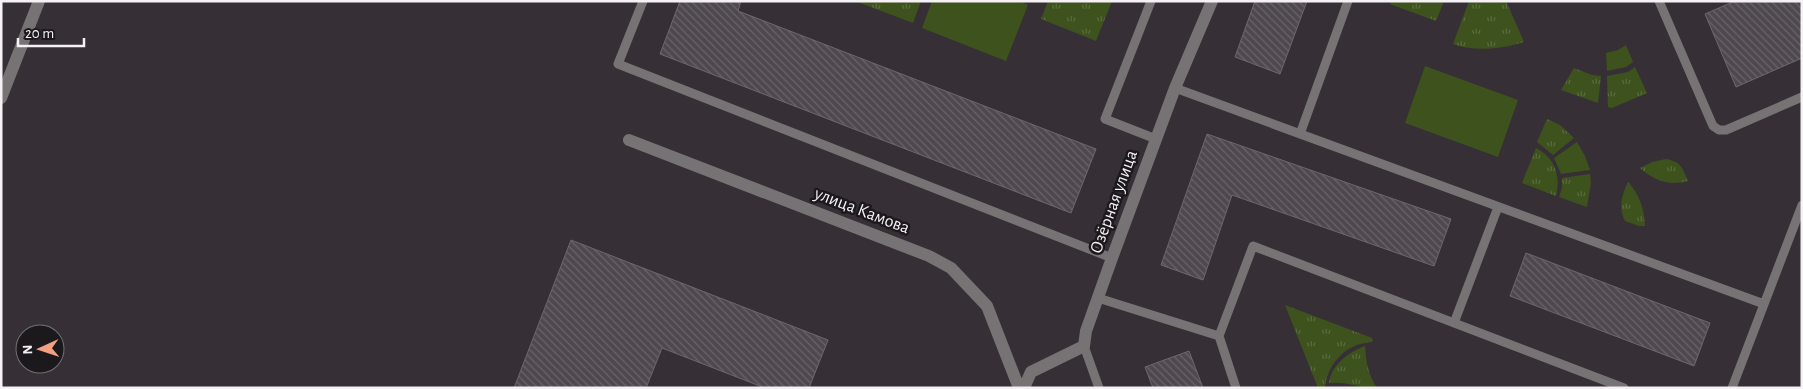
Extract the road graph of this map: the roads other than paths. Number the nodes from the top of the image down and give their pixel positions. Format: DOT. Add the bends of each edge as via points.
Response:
graph roads {
  1 [pos="39,1"];
  2 [pos="642,1"];
  3 [pos="1151,1"];
  4 [pos="1212,1"];
  5 [pos="1348,1"];
  6 [pos="1659,1"];
  7 [pos="1175,88"];
  8 [pos="1802,97"];
  9 [pos="1,98"];
  10 [pos="1300,134"];
  11 [pos="1156,139"];
  12 [pos="629,140"];
  13 [pos="1802,205"];
  14 [pos="1498,207"];
  15 [pos="1112,258"];
  16 [pos="1098,298"];
  17 [pos="1764,304"];
  18 [pos="1454,323"];
  19 [pos="1219,336"];
  20 [pos="1084,346"];
  21 [pos="1018,388"];
  22 [pos="1024,388"];
  23 [pos="1099,388"];
  24 [pos="1236,388"];
  25 [pos="1624,388"];
  26 [pos="1732,388"];
  1 -- 9 [label="street"];
  2 -- 15 [label="lane" via="618,64"];
  3 -- 11 [label="lane" via="1105,119"];
  4 -- 7 [label="street, Озёрная улица"];
  5 -- 10 [label="lane"];
  6 -- 8 [label="lane" via="1713,126 1726,130"];
  7 -- 10 [label="lane"];
  7 -- 11 [label="street, Озёрная улица"];
  10 -- 14 [label="lane"];
  11 -- 15 [label="street, Озёрная улица"];
  12 -- 21 [label="street, улица Камова" via="929,256 952,268 987,306"];
  13 -- 17 [label="lane"];
  14 -- 17 [label="lane"];
  14 -- 18 [label="lane"];
  15 -- 16 [label="street, Озёрная улица"];
  16 -- 19 [label="lane"];
  16 -- 20 [label="street, Озёрная улица"];
  17 -- 26 [label="lane"];
  18 -- 19 [label="lane" via="1254,246"];
  18 -- 25 [label="lane"];
  19 -- 24 [label="lane"];
  20 -- 22 [label="street" via="1031,372"];
  20 -- 23 [label="lane"];
}
